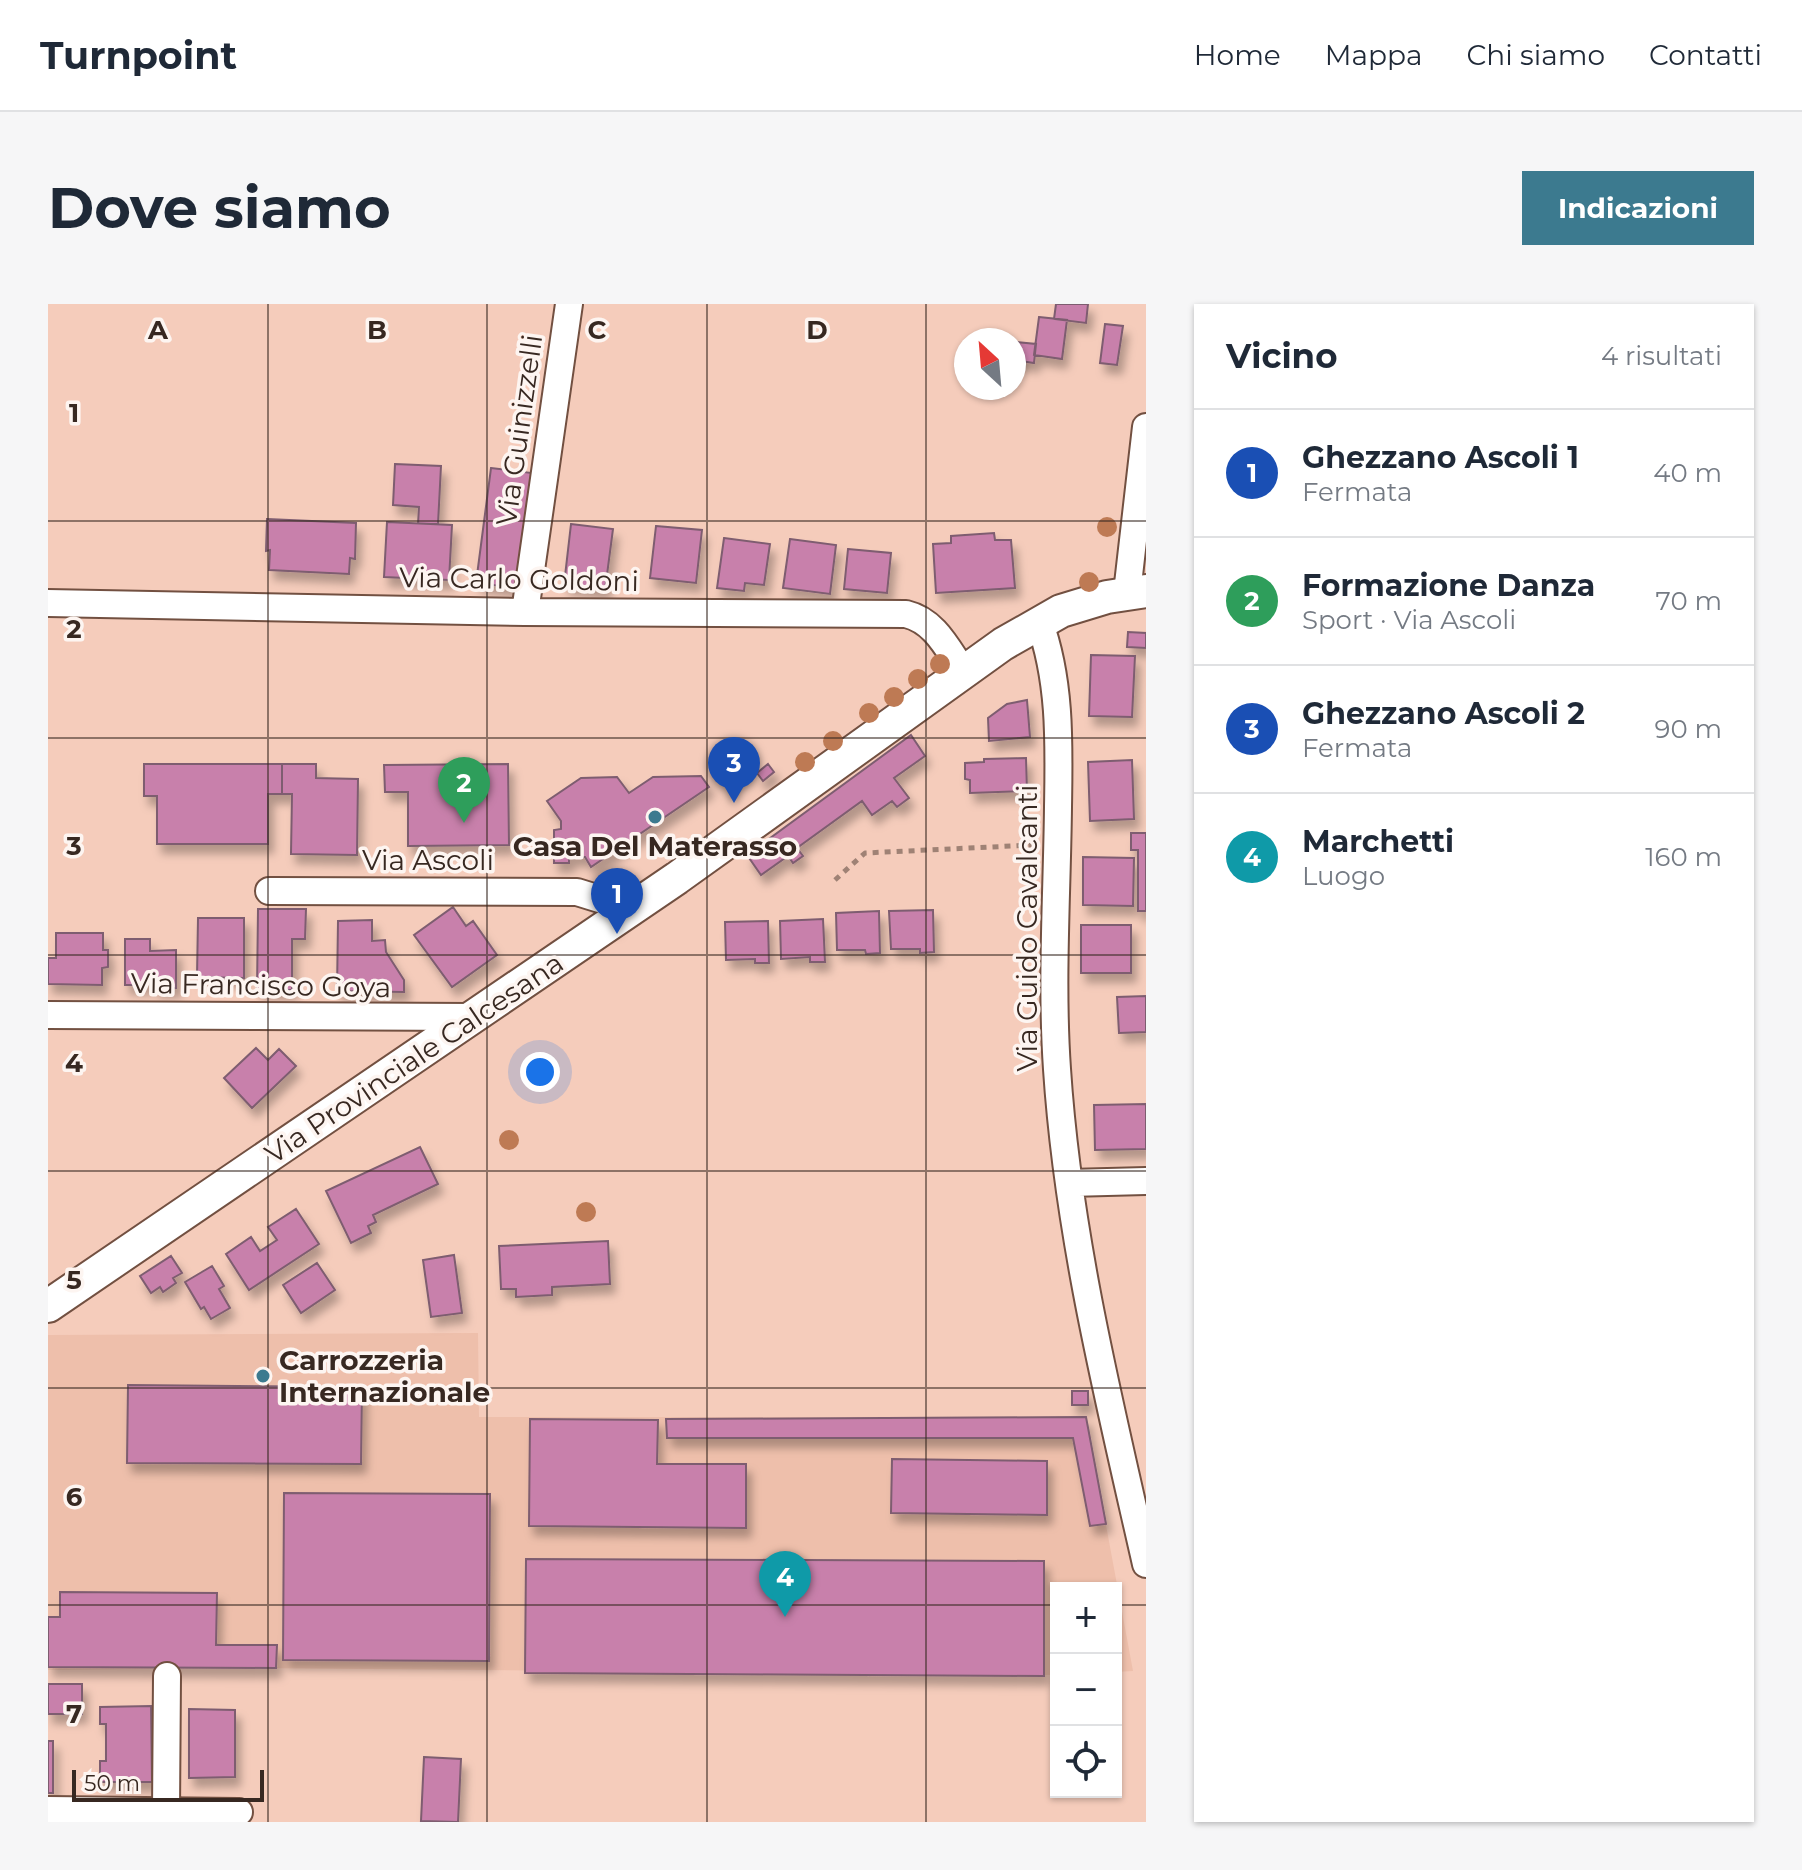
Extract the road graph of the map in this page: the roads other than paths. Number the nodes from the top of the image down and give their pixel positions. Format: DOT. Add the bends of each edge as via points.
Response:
graph roads {
  1 [pos="569,304"];
  2 [pos="1146,427"];
  3 [pos="1136,592"];
  4 [pos="48,603"];
  5 [pos="525,612"];
  6 [pos="1039,621"];
  7 [pos="963,671"];
  8 [pos="269,891"];
  9 [pos="632,909"];
  10 [pos="48,1015"];
  11 [pos="474,1017"];
  12 [pos="1146,1181"];
  13 [pos="1069,1183"];
  14 [pos="48,1306"];
  15 [pos="1146,1564"];
  16 [pos="167,1676"];
  17 [pos="48,1810"];
  18 [pos="166,1811"];
  19 [pos="239,1812"];
  1 -- 5 [label="street, Via Guinizzelli"];
  2 -- 3 [label="street"];
  3 -- 6 [label="main road, Via Provinciale Calcesana" via="1085,603"];
  4 -- 5 [label="street, Via Carlo Goldoni"];
  5 -- 7 [label="street, Via Carlo Goldoni" via="906,614 933,627"];
  6 -- 7 [label="main road, Via Provinciale Calcesana"];
  6 -- 13 [label="street, Via Guido Cavalcanti" via="1055,683 1059,746 1053,1001"];
  7 -- 9 [label="main road, Via Provinciale Calcesana"];
  8 -- 9 [label="street, Via Ascoli" via="577,892"];
  9 -- 11 [label="main road, Via Provinciale Calcesana"];
  10 -- 11 [label="street, Via Francisco Goya"];
  11 -- 14 [label="main road, Via Provinciale Calcesana"];
  12 -- 13 [label="street"];
  13 -- 15 [label="street, Via Guido Cavalcanti" via="1108,1398"];
  16 -- 18 [label="street"];
  17 -- 18 [label="street"];
  18 -- 19 [label="street"];
}
